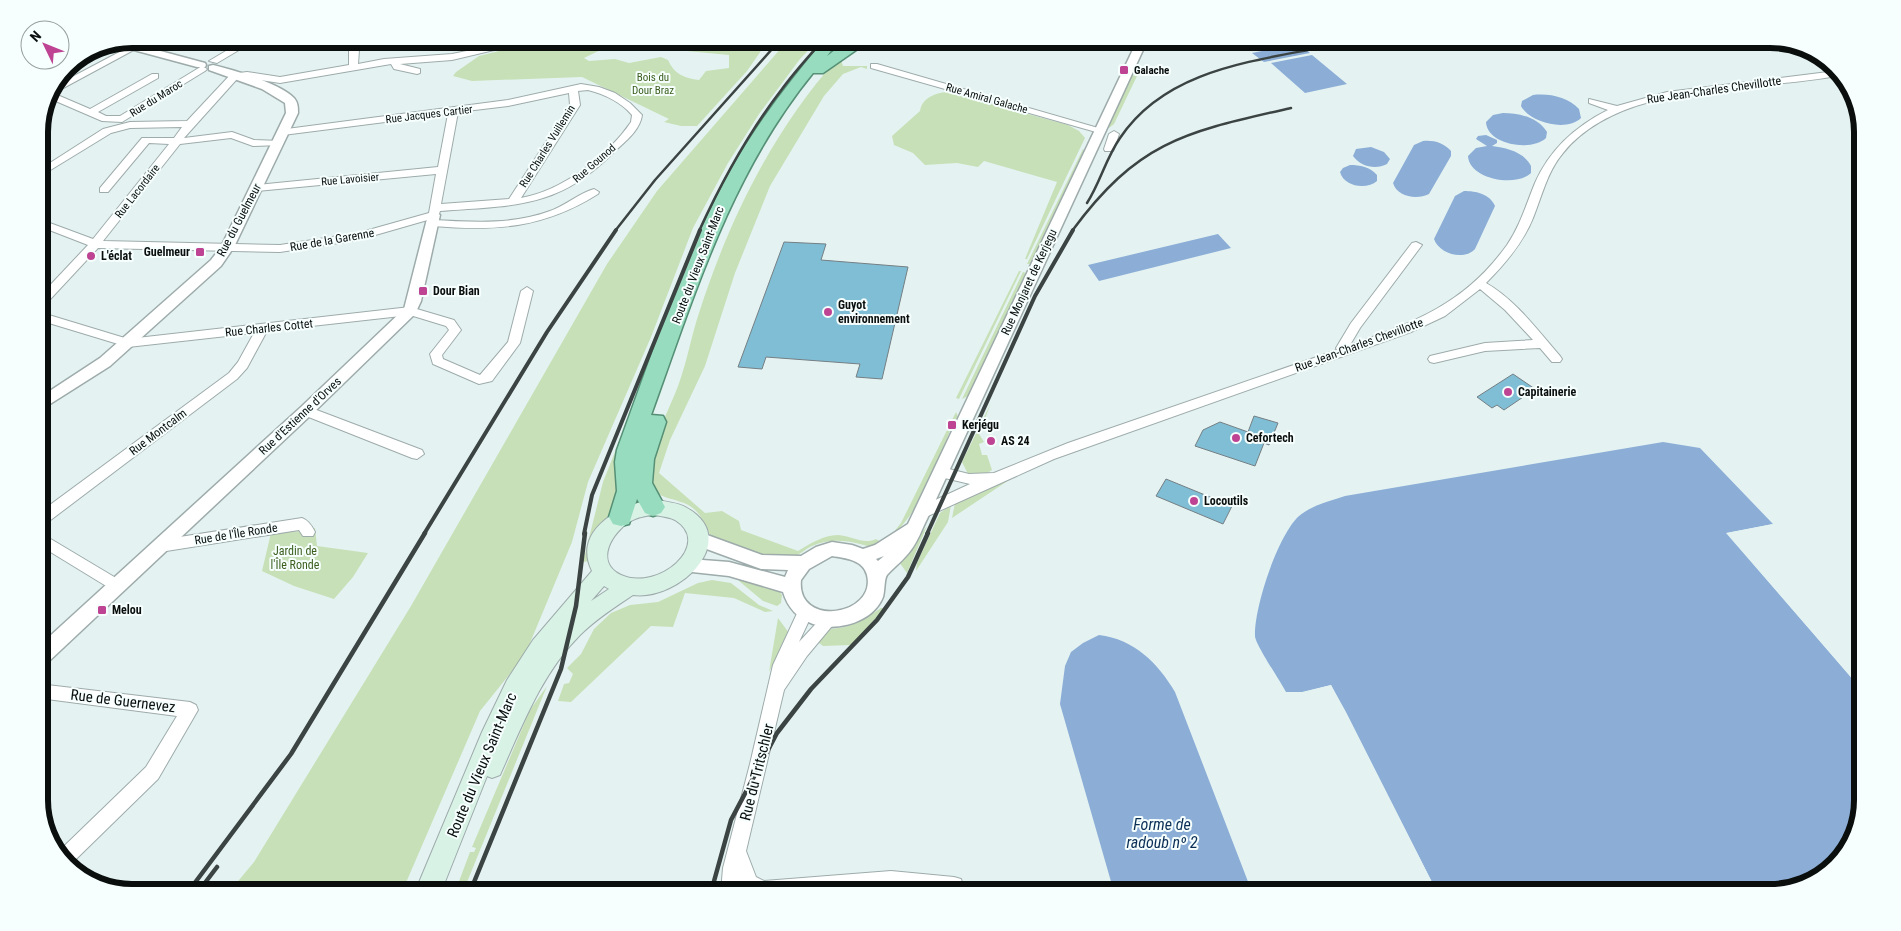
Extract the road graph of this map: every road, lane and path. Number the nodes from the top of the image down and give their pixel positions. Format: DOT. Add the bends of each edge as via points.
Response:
graph roads {
  1 [pos="132,48"];
  2 [pos="138,48"];
  3 [pos="238,48"];
  4 [pos="494,48"];
  5 [pos="825,48"];
  6 [pos="842,48"];
  7 [pos="1139,48"];
  8 [pos="354,50"];
  9 [pos="394,61"];
  10 [pos="208,66"];
  11 [pos="874,66"];
  12 [pos="353,67"];
  13 [pos="417,71"];
  14 [pos="1831,74"];
  15 [pos="155,76"];
  16 [pos="234,76"];
  17 [pos="60,87"];
  18 [pos="573,89"];
  19 [pos="55,97"];
  20 [pos="1592,101"];
  21 [pos="1618,110"];
  22 [pos="453,111"];
  23 [pos="90,113"];
  24 [pos="190,124"];
  25 [pos="1100,130"];
  26 [pos="1114,134"];
  27 [pos="280,138"];
  28 [pos="177,140"];
  29 [pos="1109,149"];
  30 [pos="48,168"];
  31 [pos="443,170"];
  32 [pos="257,188"];
  33 [pos="104,190"];
  34 [pos="594,192"];
  35 [pos="513,201"];
  36 [pos="434,215"];
  37 [pos="48,226"];
  38 [pos="95,244"];
  39 [pos="1416,245"];
  40 [pos="227,247"];
  41 [pos="1480,284"];
  42 [pos="527,291"];
  43 [pos="48,294"];
  44 [pos="410,311"];
  45 [pos="48,319"];
  46 [pos="262,329"];
  47 [pos="128,342"];
  48 [pos="1542,344"];
  49 [pos="1345,352"];
  50 [pos="1556,359"];
  51 [pos="1434,360"];
  52 [pos="48,400"];
  53 [pos="306,411"];
  54 [pos="417,454"];
  55 [pos="941,472"];
  56 [pos="1001,475"];
  57 [pos="653,507"];
  58 [pos="48,514"];
  59 [pos="621,517"];
  60 [pos="919,519"];
  61 [pos="308,532"];
  62 [pos="699,539"];
  63 [pos="48,543"];
  64 [pos="160,546"];
  65 [pos="864,556"];
  66 [pos="802,563"];
  67 [pos="689,566"];
  68 [pos="602,573"];
  69 [pos="877,573"];
  70 [pos="116,585"];
  71 [pos="628,587"];
  72 [pos="792,587"];
  73 [pos="805,612"];
  74 [pos="829,620"];
  75 [pos="48,649"];
  76 [pos="776,691"];
  77 [pos="48,692"];
  78 [pos="737,852"];
  79 [pos="68,854"];
  80 [pos="431,884"];
  81 [pos="442,884"];
  82 [pos="731,884"];
  83 [pos="756,884"];
  84 [pos="862,884"];
  85 [pos="938,884"];
  1 -- 17 [label="street"];
  2 -- 10 [label="street, Rue du Guelmeur"];
  3 -- 10 [label="street, Rue du Maroc"];
  4 -- 9 [label="street" via="452,57"];
  5 -- 59 [label="highway, Route du Vieux Saint-Marc" via="765,127 708,234 628,450 628,491"];
  6 -- 57 [label="highway, Route du Vieux Saint-Marc" via="816,72 752,167 703,276 673,376 643,459 641,483"];
  7 -- 25 [label="street, Rue Monjaret de Kerjegu"];
  8 -- 12 [label="street"];
  9 -- 12 [label="street"];
  9 -- 13 [label="street" via="396,67"];
  10 -- 16 [label="street, Rue du Guelmeur"];
  10 -- 23 [label="street, Rue du Maroc" via="128,116 114,120"];
  11 -- 25 [label="street, Rue Amiral Galache"];
  12 -- 16 [label="street" via="280,80"];
  14 -- 21 [label="street, Rue Jean-Charles Chevillotte" via="1648,98"];
  15 -- 23 [label="street"];
  16 -- 24 [label="street, Rue Lacordaire"];
  16 -- 27 [label="street, Rue du Guelmeur" via="268,88 291,102 292,113"];
  18 -- 22 [label="street, Rue Jacques Cartier"];
  18 -- 35 [label="street, Rue Charles Vuillemin" via="575,105"];
  18 -- 35 [label="street, Rue Gounod" via="589,87 623,102 637,115 636,122 574,182 550,194"];
  19 -- 23 [label="street, Rue du Maroc"];
  20 -- 21 [label="street"];
  21 -- 41 [label="street, Rue Jean-Charles Chevillotte" via="1592,123 1557,153 1548,166 1518,237"];
  22 -- 27 [label="street, Rue Jacques Cartier"];
  22 -- 31 [label="street, Rue d'Estienne d'Orves"];
  24 -- 28 [label="street, Rue Lacordaire"];
  24 -- 30 [label="street" via="130,125 107,131"];
  25 -- 55 [label="street, Rue Monjaret de Kerjegu"];
  26 -- 29 [label="street"];
  27 -- 28 [label="street, Rue Jacques Cartier" via="253,143 232,135"];
  27 -- 32 [label="street, Rue du Guelmeur"];
  28 -- 33 [label="street" via="146,140"];
  28 -- 38 [label="street, Rue Lacordaire"];
  31 -- 32 [label="street, Rue Lavoisier"];
  31 -- 36 [label="street, Rue d'Estienne d'Orves"];
  32 -- 40 [label="street, Rue du Guelmeur"];
  34 -- 36 [label="street, Rue de la Garenne" via="560,211 530,222 506,226 484,226"];
  35 -- 36 [label="street, Rue Gounod"];
  36 -- 40 [label="street, Rue de la Garenne" via="322,244 248,250"];
  36 -- 44 [label="street, Rue d'Estienne d'Orves"];
  37 -- 38 [label="street"];
  38 -- 40 [label="street, Rue de la Garenne"];
  38 -- 43 [label="street, Rue Lacordaire"];
  39 -- 49 [label="street" via="1355,326 1342,348"];
  40 -- 47 [label="street, Rue du Guelmeur" via="216,263"];
  41 -- 48 [label="street" via="1488,288"];
  41 -- 49 [label="street, Rue Jean-Charles Chevillotte" via="1440,313"];
  42 -- 44 [label="street" via="514,343 487,378 479,380 437,360 436,354 455,330 450,322"];
  44 -- 46 [label="street, Rue Charles Cottet"];
  44 -- 53 [label="street, Rue d'Estienne d'Orves"];
  45 -- 47 [label="street"];
  46 -- 47 [label="street, Rue Charles Cottet"];
  46 -- 58 [label="street, Rue Montcalm" via="243,366 233,376"];
  47 -- 52 [label="street, Rue du Guelmeur" via="85,377"];
  48 -- 50 [label="street"];
  48 -- 51 [label="street" via="1485,347"];
  49 -- 56 [label="street, Rue Jean-Charles Chevillotte" via="1049,455"];
  53 -- 54 [label="street"];
  53 -- 64 [label="street, Rue d'Estienne d'Orves"];
  55 -- 56 [label="street, Rue Jean-Charles Chevillotte" via="969,479"];
  55 -- 60 [label="street, Rue Monjaret de Kerjegu"];
  56 -- 60 [label="street, Rue Jean-Charles Chevillotte"];
  57 -- 59 [label="main road"];
  57 -- 62 [label="main road" via="671,508 686,515 696,526"];
  59 -- 68 [label="main road" via="601,538 597,562"];
  60 -- 65 [label="street, Rue Monjaret de Kerjegu" via="895,542"];
  60 -- 69 [label="street, Rue Monjaret de Kerjegu" via="906,544"];
  61 -- 64 [label="street, Rue de l'Île Ronde" via="302,524"];
  62 -- 66 [label="street" via="761,562"];
  62 -- 67 [label="main road" via="697,553"];
  63 -- 70 [label="street"];
  64 -- 70 [label="street, Rue d'Estienne d'Orves"];
  65 -- 66 [label="street" via="854,551 832,549 810,556"];
  65 -- 69 [label="street"];
  66 -- 72 [label="street"];
  67 -- 71 [label="main road" via="661,584"];
  67 -- 72 [label="street" via="729,569"];
  68 -- 71 [label="main road" via="613,582"];
  68 -- 80 [label="main road, Route du Vieux Saint-Marc" via="541,647 515,687 493,732"];
  69 -- 74 [label="street" via="876,592 867,605 853,615"];
  70 -- 75 [label="street, Rue d'Estienne d'Orves"];
  71 -- 81 [label="main road, Route du Vieux Saint-Marc" via="572,629 544,665 517,713"];
  72 -- 73 [label="street" via="796,601"];
  73 -- 74 [label="street"];
  73 -- 76 [label="street, Rue du Tritschler" via="787,648"];
  74 -- 76 [label="street, Rue du Tritschler" via="801,651"];
  76 -- 78 [label="street, Rue du Tritschler"];
  77 -- 79 [label="street, Rue de Guernevez" via="190,710 152,773"];
  78 -- 82 [label="street, Rue du Tritschler"];
  78 -- 83 [label="street"];
  84 -- 85 [label="street" via="906,880"];
}
